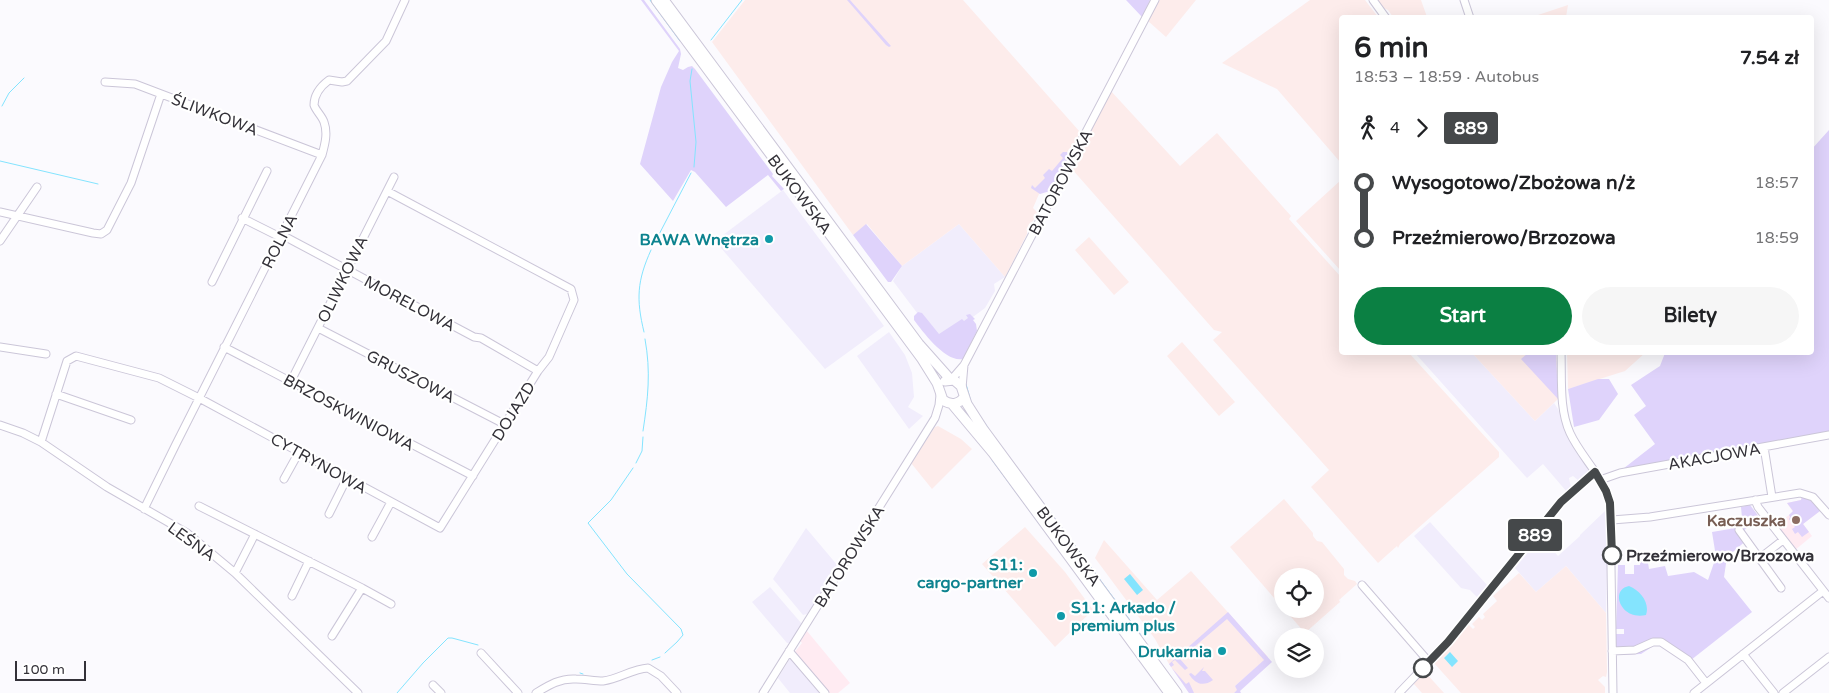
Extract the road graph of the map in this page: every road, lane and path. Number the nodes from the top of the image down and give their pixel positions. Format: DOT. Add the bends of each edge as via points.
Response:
graph roads {
  1 [pos="405,0"];
  2 [pos="656,0"];
  3 [pos="664,0"];
  4 [pos="1155,0"];
  5 [pos="1372,0"];
  6 [pos="1464,0"];
  7 [pos="1384,15"];
  8 [pos="1469,15"];
  9 [pos="105,82"];
  10 [pos="161,94"];
  11 [pos="322,155"];
  12 [pos="267,171"];
  13 [pos="394,176"];
  14 [pos="37,187"];
  15 [pos="387,191"];
  16 [pos="0,212"];
  17 [pos="17,216"];
  18 [pos="242,218"];
  19 [pos="281,236"];
  20 [pos="0,241"];
  21 [pos="347,269"];
  22 [pos="212,282"];
  23 [pos="318,328"];
  24 [pos="0,347"];
  25 [pos="224,347"];
  26 [pos="46,354"];
  27 [pos="1561,355"];
  28 [pos="964,365"];
  29 [pos="538,371"];
  30 [pos="951,380"];
  31 [pos="291,381"];
  32 [pos="939,392"];
  33 [pos="963,392"];
  34 [pos="56,394"];
  35 [pos="199,398"];
  36 [pos="952,404"];
  37 [pos="935,418"];
  38 [pos="131,420"];
  39 [pos="504,424"];
  40 [pos="0,425"];
  41 [pos="1829,435"];
  42 [pos="41,442"];
  43 [pos="1764,447"];
  44 [pos="299,452"];
  45 [pos="1595,472"];
  46 [pos="473,476"];
  47 [pos="347,478"];
  48 [pos="284,479"];
  49 [pos="1600,480"];
  50 [pos="1772,497"];
  51 [pos="1755,500"];
  52 [pos="391,502"];
  53 [pos="199,506"];
  54 [pos="144,509"];
  55 [pos="328,514"];
  56 [pos="1829,515"];
  57 [pos="1612,520"];
  58 [pos="440,528"];
  59 [pos="1739,530"];
  60 [pos="255,534"];
  61 [pos="372,537"];
  62 [pos="1783,540"];
  63 [pos="1760,558"];
  64 [pos="309,561"];
  65 [pos="235,573"];
  66 [pos="1362,585"];
  67 [pos="362,588"];
  68 [pos="1781,588"];
  69 [pos="1823,591"];
  70 [pos="292,596"];
  71 [pos="1829,598"];
  72 [pos="391,604"];
  73 [pos="332,636"];
  74 [pos="789,651"];
  75 [pos="1612,651"];
  76 [pos="481,653"];
  77 [pos="1744,654"];
  78 [pos="1829,657"];
  79 [pos="1429,662"];
  80 [pos="1706,683"];
  81 [pos="433,685"];
  82 [pos="538,692"];
  83 [pos="765,692"];
  84 [pos="358,693"];
  85 [pos="441,693"];
  86 [pos="518,693"];
  87 [pos="677,693"];
  88 [pos="825,693"];
  89 [pos="1169,693"];
  90 [pos="1177,693"];
  91 [pos="1399,693"];
  92 [pos="1613,693"];
  93 [pos="1694,693"];
  94 [pos="1774,693"];
  95 [pos="1783,693"];
  1 -- 11 [label="street, ROLNA" via="382,47 347,81 329,80 316,96 314,105 326,132"];
  2 -- 32 [label="main road, BUKOWSKA" via="919,354 934,377"];
  3 -- 30 [label="main road, BUKOWSKA" via="908,329"];
  4 -- 28 [label="street, BATOROWSKA"];
  5 -- 7 [label="street"];
  6 -- 8 [label="street"];
  9 -- 10 [label="street, ŚLIWKOWA" via="135,84"];
  10 -- 11 [label="street, ŚLIWKOWA"];
  10 -- 17 [label="street" via="131,183 108,230 101,234 93,233"];
  11 -- 19 [label="street, ROLNA"];
  12 -- 18 [label="street"];
  13 -- 15 [label="street, OLIWKOWA"];
  14 -- 17 [label="street"];
  15 -- 21 [label="street, OLIWKOWA"];
  15 -- 29 [label="street, DOJAZD" via="571,289 574,300 549,357"];
  16 -- 17 [label="street"];
  17 -- 20 [label="street"];
  18 -- 19 [label="street, MORELOWA"];
  18 -- 22 [label="street"];
  19 -- 21 [label="street, MORELOWA"];
  19 -- 25 [label="street, ROLNA"];
  21 -- 23 [label="street, OLIWKOWA"];
  21 -- 29 [label="street, MORELOWA"];
  23 -- 31 [label="street, OLIWKOWA"];
  23 -- 39 [label="street, GRUSZOWA"];
  24 -- 26 [label="street"];
  25 -- 31 [label="street, BRZOSKWINIOWA"];
  25 -- 35 [label="street, ROLNA"];
  27 -- 45 [label="street" via="1563,408 1568,427"];
  28 -- 30 [label="street, BATOROWSKA"];
  28 -- 33 [label="street, BATOROWSKA"];
  29 -- 39 [label="street, DOJAZD"];
  30 -- 32 [label="main road" via="941,384"];
  30 -- 33 [label="main road" via="957,382"];
  31 -- 46 [label="street, BRZOSKWINIOWA"];
  32 -- 36 [label="main road" via="943,400"];
  32 -- 37 [label="street, BATOROWSKA"];
  33 -- 36 [label="main road" via="960,401"];
  33 -- 90 [label="main road, BUKOWSKA" via="983,429"];
  34 -- 35 [label="street, CYTRYNOWA" via="67,361 76,356 159,378"];
  34 -- 38 [label="street"];
  34 -- 42 [label="street, CYTRYNOWA"];
  35 -- 44 [label="street, CYTRYNOWA"];
  35 -- 54 [label="street, ROLNA"];
  36 -- 37 [label="street, BATOROWSKA"];
  36 -- 89 [label="main road, BUKOWSKA" via="988,447"];
  37 -- 74 [label="street, BATOROWSKA"];
  39 -- 46 [label="street, DOJAZD"];
  40 -- 42 [label="street, LEŚNA"];
  41 -- 43 [label="street, AKACJOWA"];
  42 -- 54 [label="street, LEŚNA"];
  43 -- 49 [label="street, AKACJOWA" via="1620,473"];
  43 -- 50 [label="street"];
  44 -- 47 [label="street, CYTRYNOWA"];
  44 -- 48 [label="street"];
  45 -- 49 [label="street"];
  45 -- 79 [label="street" via="1561,502"];
  46 -- 58 [label="street, DOJAZD"];
  47 -- 52 [label="street, CYTRYNOWA"];
  47 -- 55 [label="street"];
  49 -- 57 [label="street" via="1609,497"];
  50 -- 51 [label="street"];
  50 -- 56 [label="street" via="1800,492 1807,494"];
  51 -- 57 [label="street" via="1650,518"];
  51 -- 62 [label="street"];
  52 -- 58 [label="street, CYTRYNOWA"];
  52 -- 61 [label="street"];
  53 -- 60 [label="street"];
  54 -- 65 [label="street, LEŚNA" via="187,533"];
  57 -- 75 [label="street"];
  59 -- 63 [label="street"];
  60 -- 64 [label="street"];
  60 -- 65 [label="street"];
  62 -- 63 [label="street"];
  62 -- 69 [label="street"];
  63 -- 68 [label="street"];
  64 -- 67 [label="street"];
  64 -- 70 [label="street"];
  65 -- 84 [label="street, LEŚNA"];
  66 -- 79 [label="street"];
  67 -- 72 [label="street"];
  67 -- 73 [label="street"];
  69 -- 71 [label="street"];
  69 -- 77 [label="street"];
  74 -- 83 [label="street, BATOROWSKA"];
  74 -- 88 [label="street"];
  75 -- 80 [label="street" via="1635,650 1661,642 1688,660"];
  75 -- 92 [label="street"];
  76 -- 86 [label="street"];
  77 -- 80 [label="street"];
  77 -- 94 [label="street"];
  78 -- 95 [label="street"];
  79 -- 91 [label="street"];
  80 -- 93 [label="street"];
  81 -- 85 [label="street"];
  82 -- 87 [label="street" via="562,679 603,681 648,668"];
}
